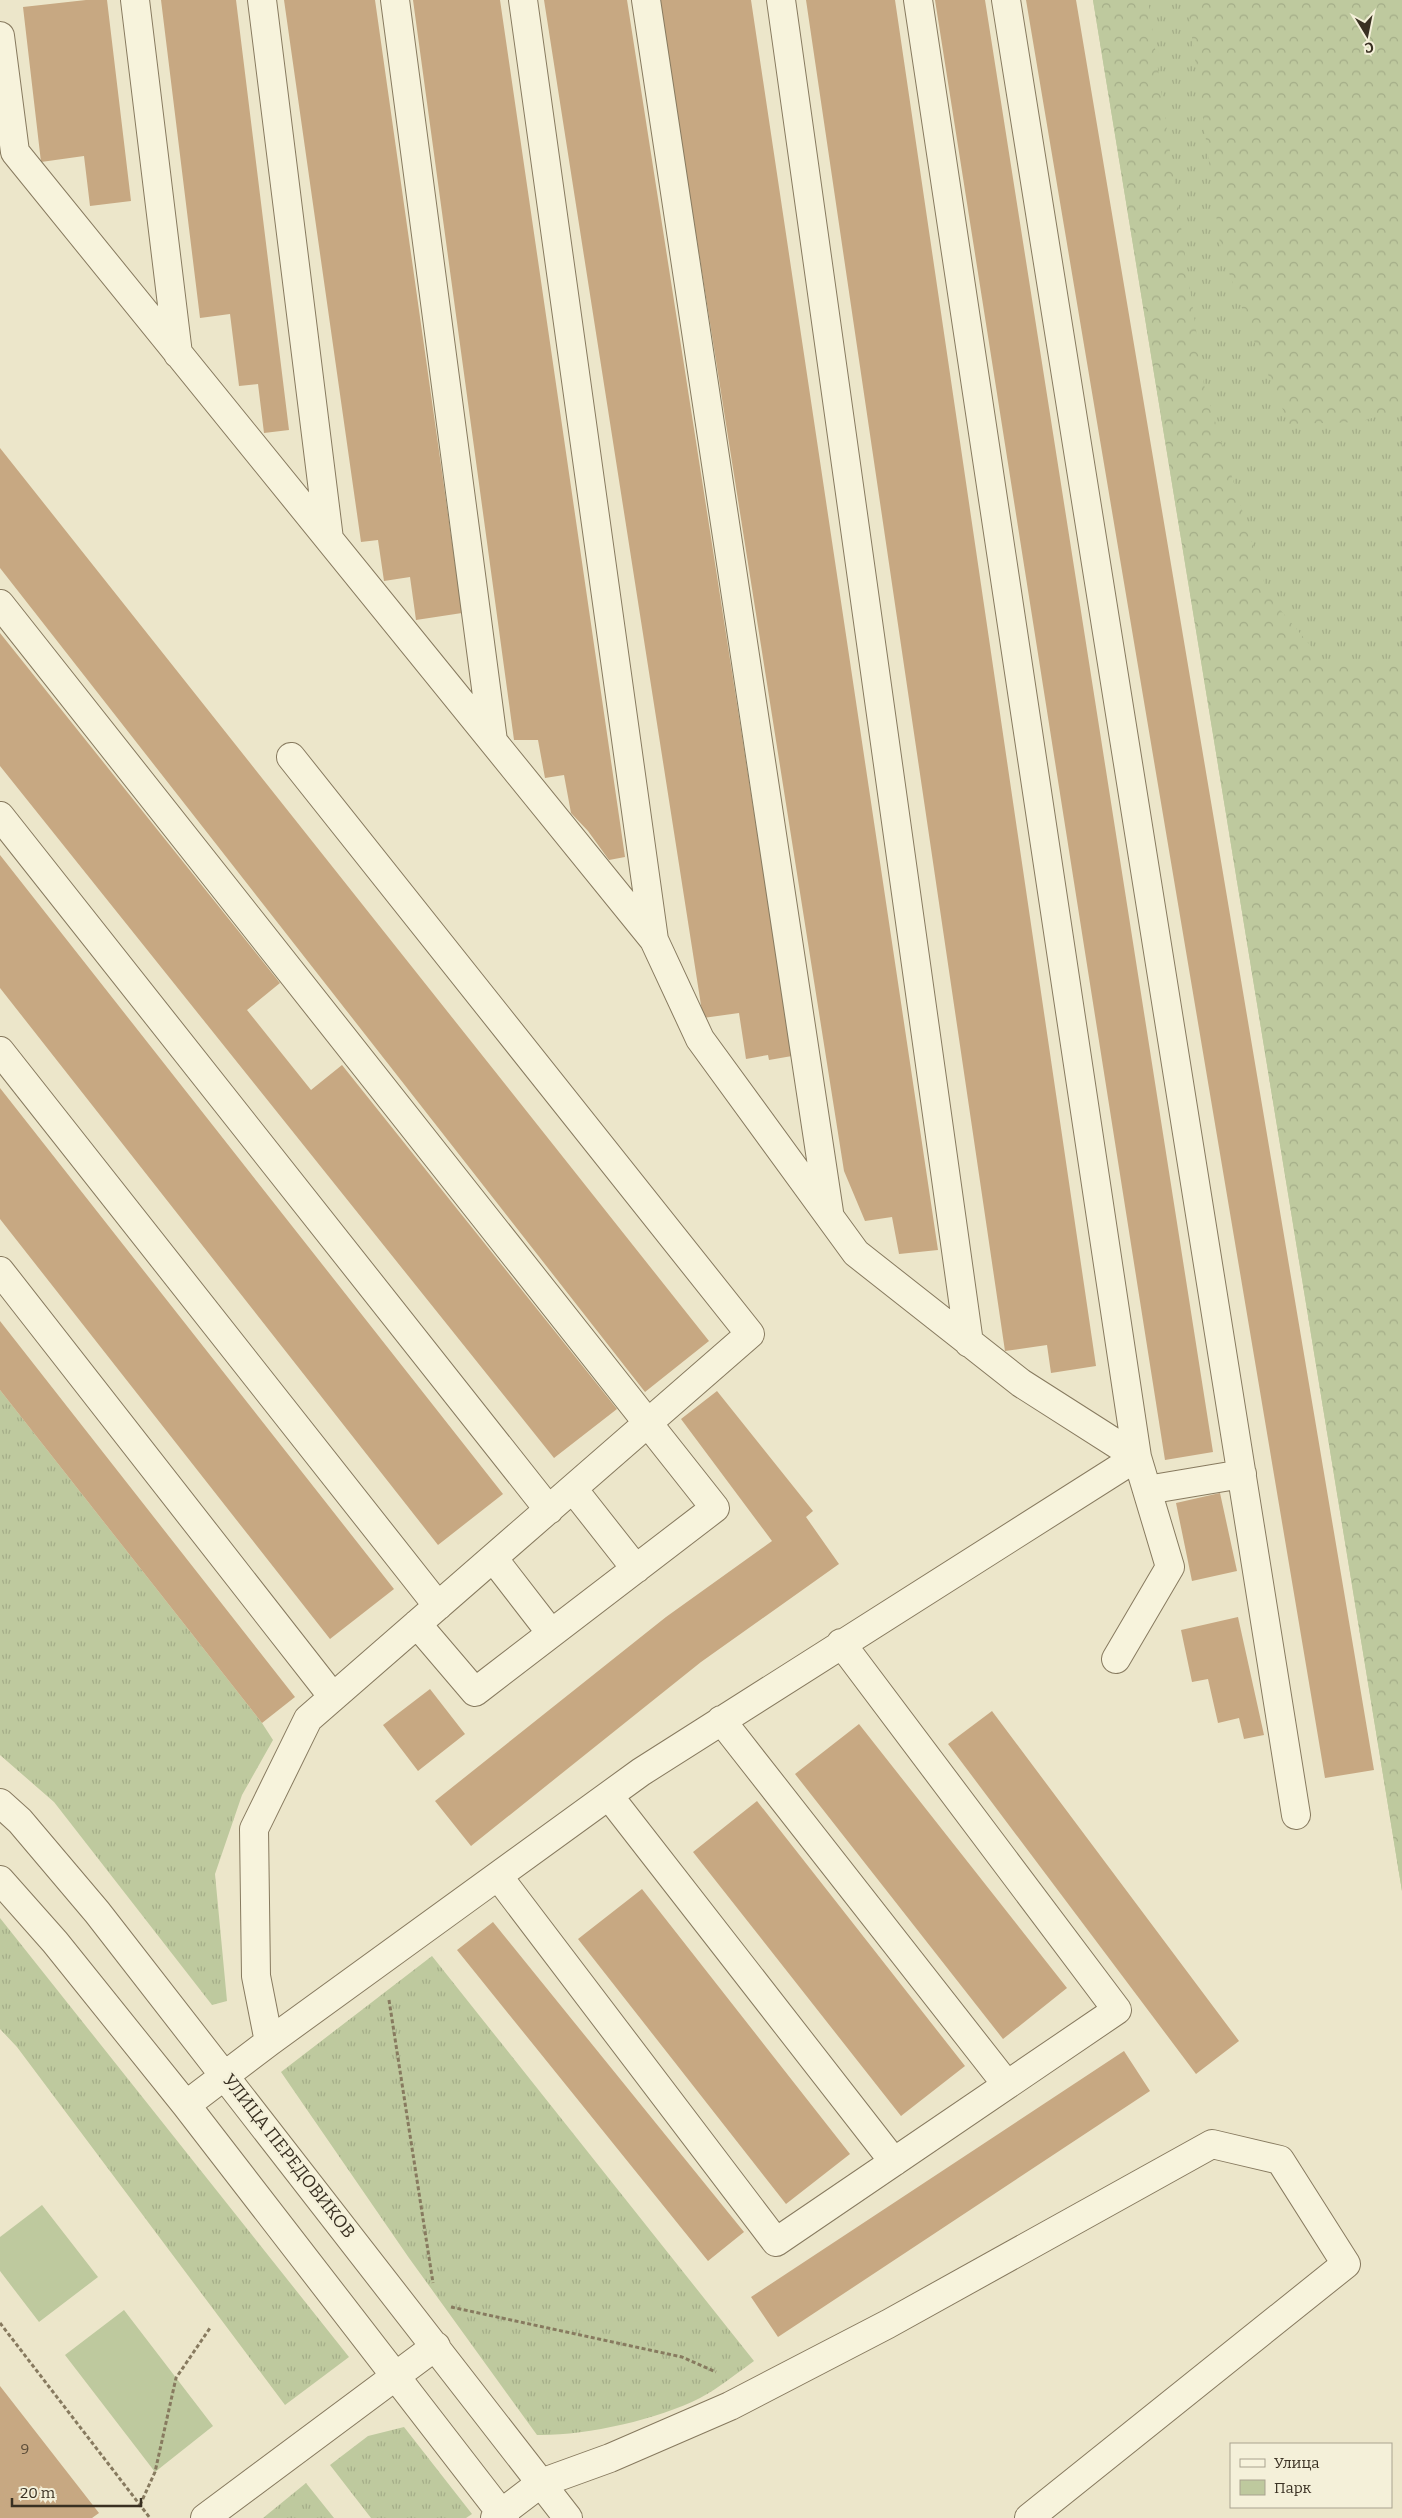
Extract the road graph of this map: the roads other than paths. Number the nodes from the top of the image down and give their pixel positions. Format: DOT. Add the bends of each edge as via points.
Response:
graph roads {
  1 [pos="135,0"];
  2 [pos="262,0"];
  3 [pos="395,0"];
  4 [pos="523,0"];
  5 [pos="646,0"];
  6 [pos="781,0"];
  7 [pos="918,0"];
  8 [pos="1006,0"];
  9 [pos="0,36"];
  10 [pos="178,354"];
  11 [pos="329,539"];
  12 [pos="0,604"];
  13 [pos="493,742"];
  14 [pos="291,758"];
  15 [pos="0,816"];
  16 [pos="654,940"];
  17 [pos="0,1051"];
  18 [pos="830,1217"];
  19 [pos="0,1271"];
  20 [pos="970,1343"];
  21 [pos="648,1423"];
  22 [pos="1137,1457"];
  23 [pos="1242,1474"];
  24 [pos="573,1489"];
  25 [pos="1146,1490"];
  26 [pos="549,1510"];
  27 [pos="493,1558"];
  28 [pos="636,1569"];
  29 [pos="438,1606"];
  30 [pos="417,1624"];
  31 [pos="551,1633"];
  32 [pos="840,1643"];
  33 [pos="1116,1659"];
  34 [pos="333,1697"];
  35 [pos="721,1720"];
  36 [pos="609,1796"];
  37 [pos="0,1803"];
  38 [pos="1296,1815"];
  39 [pos="498,1876"];
  40 [pos="0,1880"];
  41 [pos="269,2042"];
  42 [pos="226,2074"];
  43 [pos="1007,2085"];
  44 [pos="186,2105"];
  45 [pos="894,2162"];
  46 [pos="436,2346"];
  47 [pos="396,2377"];
  48 [pos="541,2483"];
  49 [pos="500,2516"];
  50 [pos="205,2518"];
  51 [pos="568,2518"];
  52 [pos="1029,2518"];
  1 -- 10 [label="street"];
  2 -- 11 [label="street"];
  3 -- 13 [label="street"];
  4 -- 16 [label="street"];
  5 -- 18 [label="street"];
  6 -- 20 [label="street"];
  7 -- 22 [label="street"];
  8 -- 23 [label="street"];
  9 -- 10 [label="street" via="15,152"];
  10 -- 11 [label="street"];
  11 -- 13 [label="street"];
  12 -- 21 [label="street"];
  13 -- 16 [label="street"];
  14 -- 21 [label="street" via="750,1334"];
  15 -- 26 [label="street"];
  16 -- 18 [label="street" via="700,1039"];
  17 -- 29 [label="street"];
  18 -- 20 [label="street" via="856,1253"];
  19 -- 34 [label="street"];
  20 -- 22 [label="street" via="1021,1383"];
  21 -- 24 [label="street"];
  21 -- 28 [label="street" via="715,1508"];
  22 -- 25 [label="street"];
  22 -- 32 [label="street"];
  23 -- 25 [label="street"];
  23 -- 38 [label="street"];
  24 -- 26 [label="street"];
  24 -- 28 [label="street"];
  25 -- 33 [label="street" via="1170,1567"];
  26 -- 27 [label="street"];
  27 -- 29 [label="street"];
  27 -- 31 [label="street"];
  28 -- 31 [label="street"];
  29 -- 30 [label="street"];
  30 -- 31 [label="street" via="475,1692"];
  30 -- 34 [label="street"];
  32 -- 35 [label="street"];
  32 -- 43 [label="street" via="1117,2010"];
  34 -- 41 [label="street" via="308,1719 254,1829 256,1976"];
  35 -- 36 [label="street"];
  35 -- 43 [label="street"];
  36 -- 39 [label="street"];
  36 -- 45 [label="street"];
  37 -- 42 [label="street, УЛИЦА ПЕРЕДОВИКОВ" via="20,1821 97,1912"];
  39 -- 41 [label="street"];
  39 -- 45 [label="street" via="776,2242"];
  40 -- 44 [label="street" via="55,1942"];
  41 -- 42 [label="street"];
  42 -- 44 [label="street"];
  42 -- 46 [label="street, УЛИЦА ПЕРЕДОВИКОВ"];
  43 -- 45 [label="street"];
  44 -- 47 [label="street"];
  46 -- 47 [label="street"];
  46 -- 48 [label="street, УЛИЦА ПЕРЕДОВИКОВ"];
  47 -- 49 [label="street"];
  47 -- 50 [label="street"];
  48 -- 49 [label="street"];
  48 -- 51 [label="street, УЛИЦА ПЕРЕДОВИКОВ"];
  48 -- 52 [label="street" via="610,2458 759,2391 888,2324 1212,2144 1280,2160 1346,2264"];
}
